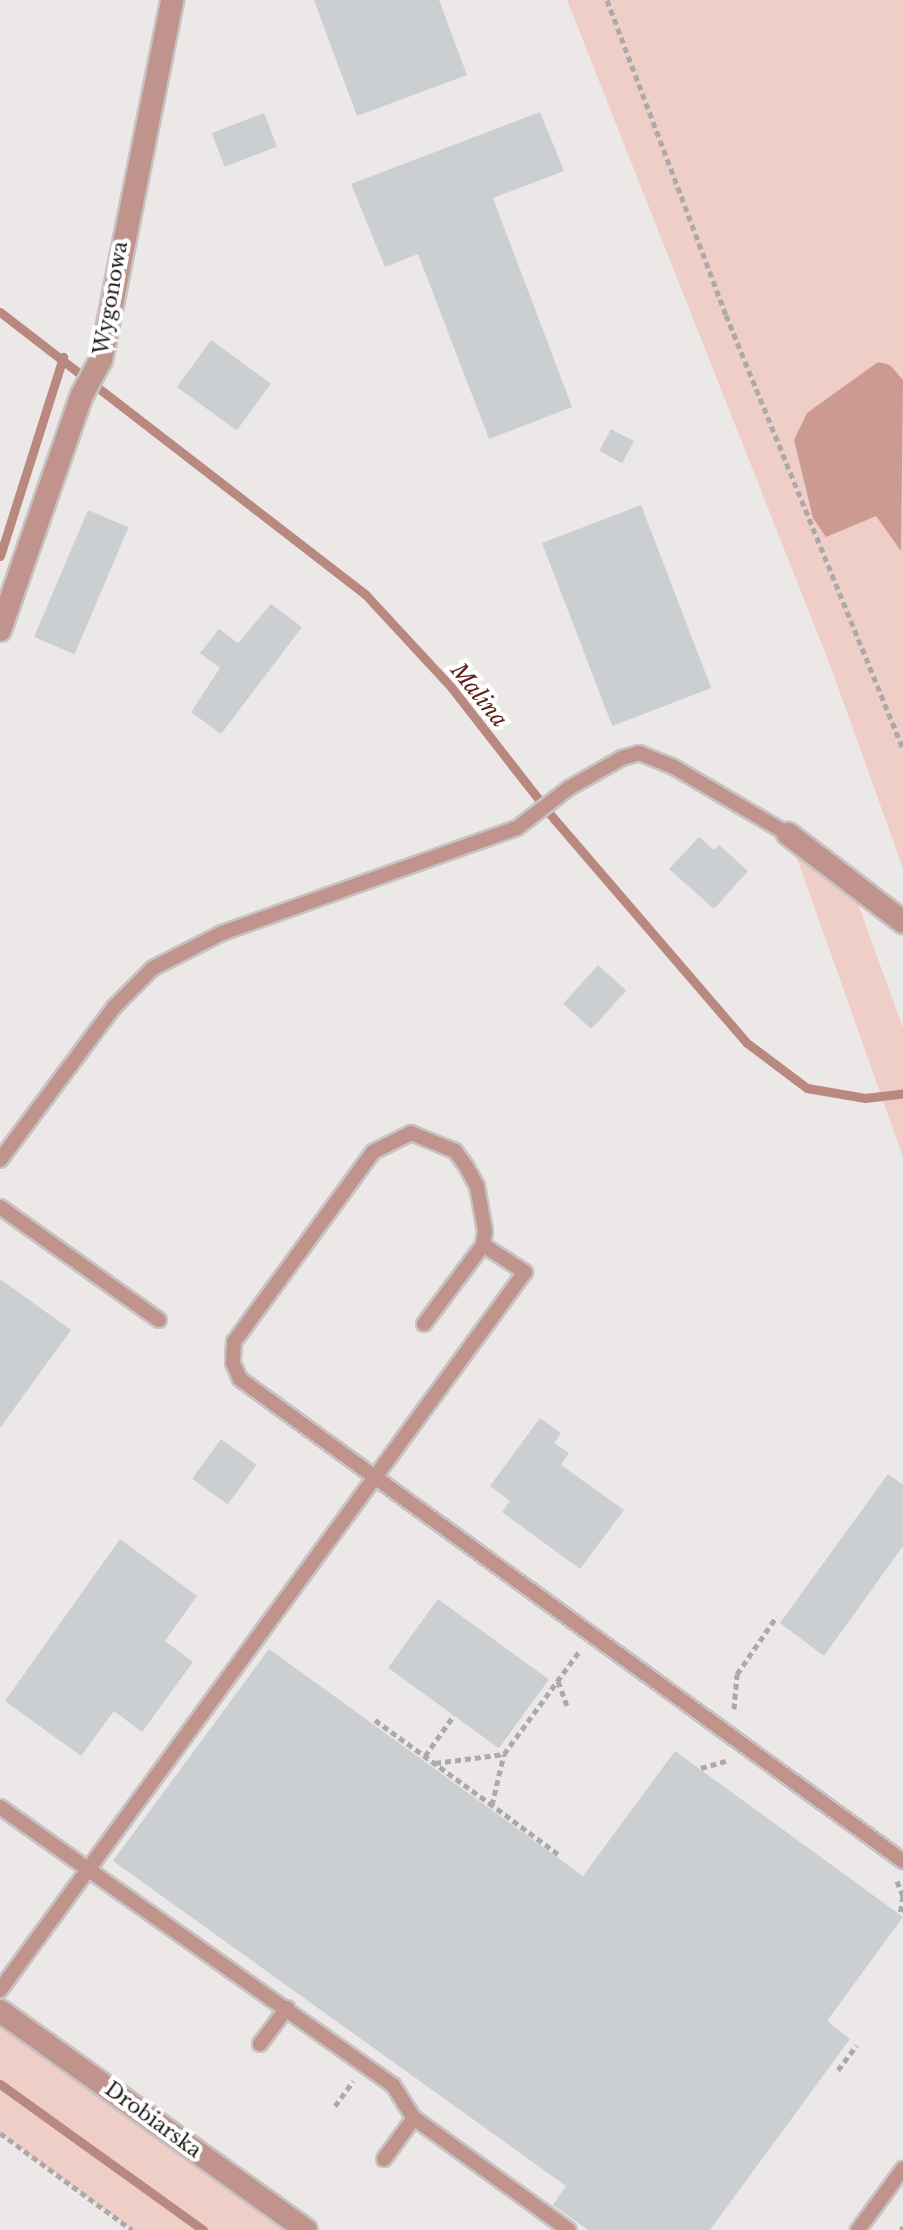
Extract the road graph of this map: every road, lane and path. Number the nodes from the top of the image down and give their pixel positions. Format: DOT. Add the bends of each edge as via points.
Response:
graph roads {
  1 [pos="172,0"];
  2 [pos="607,0"];
  3 [pos="0,630"];
  4 [pos="903,748"];
  5 [pos="788,834"];
  6 [pos="903,922"];
  7 [pos="0,1160"];
  8 [pos="0,1207"];
  9 [pos="483,1245"];
  10 [pos="159,1320"];
  11 [pos="424,1324"];
  12 [pos="374,1477"];
  13 [pos="777,1616"];
  14 [pos="580,1651"];
  15 [pos="558,1681"];
  16 [pos="568,1708"];
  17 [pos="736,1713"];
  18 [pos="454,1715"];
  19 [pos="375,1720"];
  20 [pos="504,1754"];
  21 [pos="425,1756"];
  22 [pos="435,1763"];
  23 [pos="492,1805"];
  24 [pos="0,1807"];
  25 [pos="558,1854"];
  26 [pos="903,1861"];
  27 [pos="87,1870"];
  28 [pos="5,1972"];
  29 [pos="0,1990"];
  30 [pos="287,2008"];
  31 [pos="0,2011"];
  32 [pos="260,2044"];
  33 [pos="857,2045"];
  34 [pos="838,2070"];
  35 [pos="357,2076"];
  36 [pos="335,2106"];
  37 [pos="414,2118"];
  38 [pos="0,2133"];
  39 [pos="384,2159"];
  40 [pos="903,2169"];
  41 [pos="132,2230"];
  42 [pos="306,2230"];
  43 [pos="569,2230"];
  44 [pos="858,2230"];
  1 -- 3 [label="street, Wygonowa" via="101,360 82,395"];
  2 -- 4 [label="path" via="726,315"];
  5 -- 6 [label="street"];
  5 -- 7 [label="lane" via="672,766 639,753 569,788 517,828 222,933 153,968 114,1007"];
  8 -- 10 [label="lane"];
  9 -- 11 [label="lane"];
  9 -- 12 [label="lane" via="525,1272"];
  9 -- 12 [label="lane" via="477,1186 455,1151 411,1133 392,1138 373,1152 234,1342 233,1363 240,1379"];
  12 -- 26 [label="lane"];
  12 -- 27 [label="lane"];
  13 -- 17 [label="path" via="737,1674"];
  14 -- 15 [label="path"];
  15 -- 16 [label="path"];
  15 -- 20 [label="path"];
  18 -- 21 [label="path"];
  19 -- 21 [label="path"];
  20 -- 22 [label="path"];
  20 -- 23 [label="path"];
  21 -- 22 [label="path"];
  22 -- 23 [label="path"];
  23 -- 25 [label="path"];
  24 -- 27 [label="lane"];
  27 -- 28 [label="lane"];
  27 -- 30 [label="lane" via="126,1891"];
  28 -- 29 [label="lane"];
  30 -- 32 [label="lane"];
  30 -- 37 [label="lane" via="393,2085"];
  31 -- 42 [label="street, Drobiarska"];
  33 -- 34 [label="path"];
  35 -- 36 [label="path"];
  37 -- 39 [label="lane"];
  37 -- 43 [label="lane"];
  38 -- 41 [label="path"];
  40 -- 44 [label="lane"];
}
